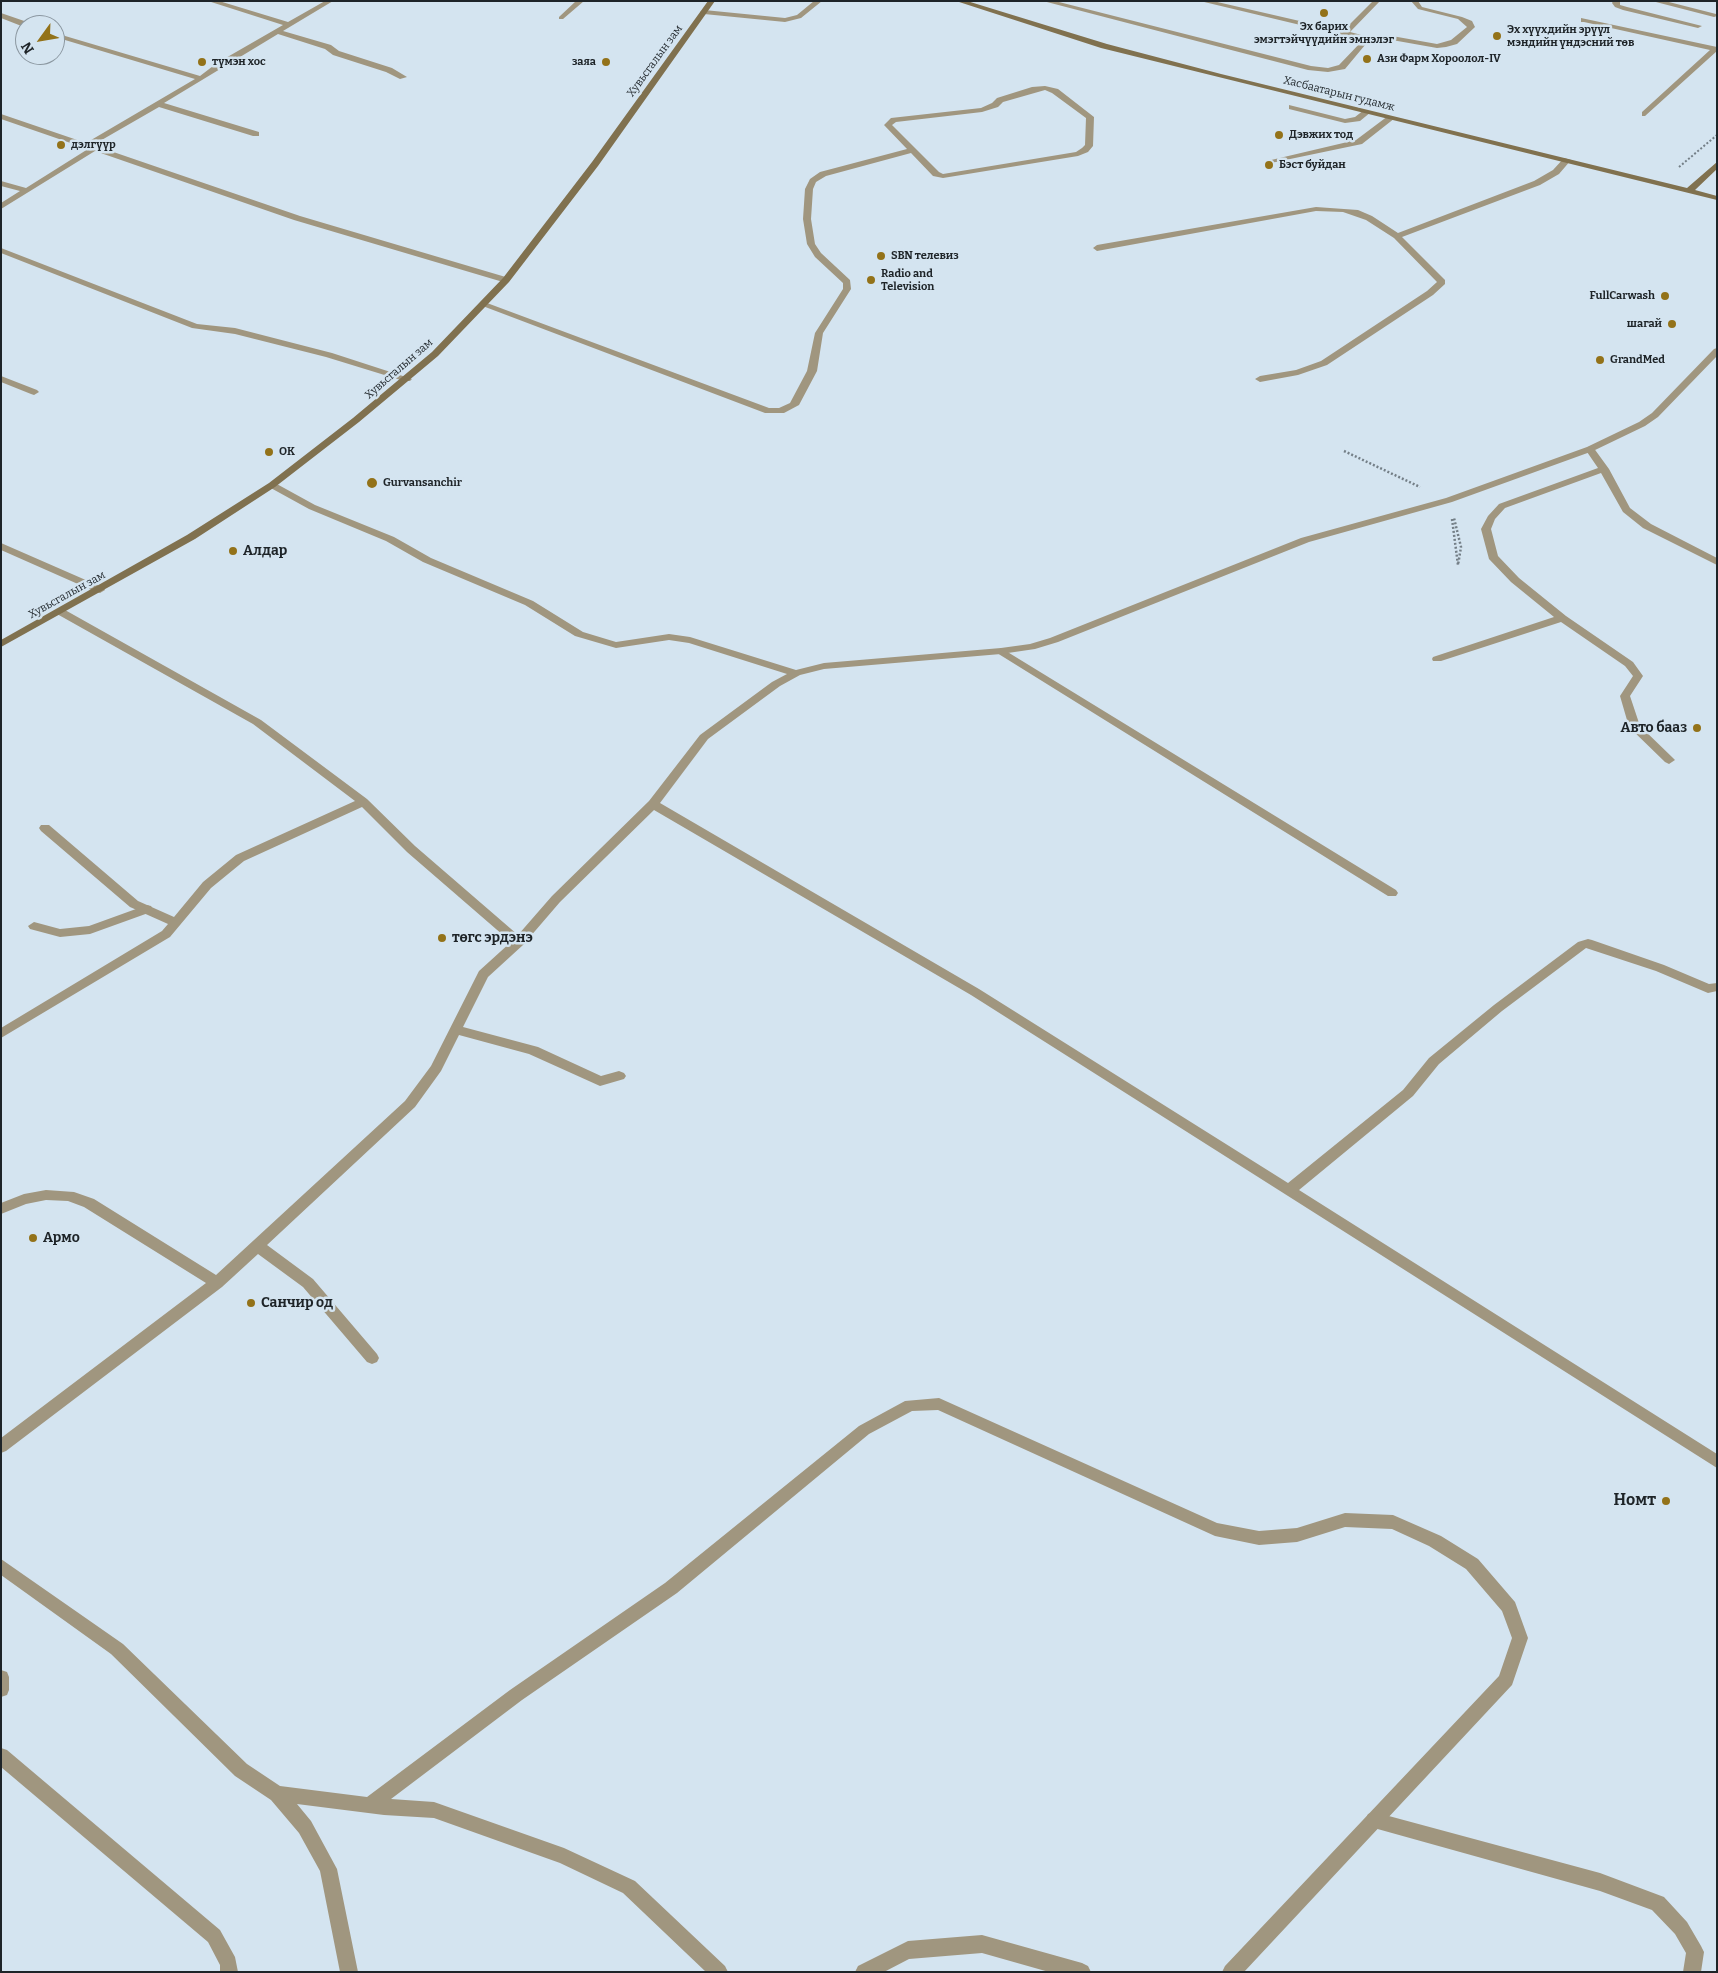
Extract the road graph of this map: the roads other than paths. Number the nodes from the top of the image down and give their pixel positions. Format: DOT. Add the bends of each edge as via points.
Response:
graph roads {
  1 [pos="211,1"];
  2 [pos="330,1"];
  3 [pos="581,1"];
  4 [pos="712,1"];
  5 [pos="819,1"];
  6 [pos="959,1"];
  7 [pos="1046,1"];
  8 [pos="1203,1"];
  9 [pos="1377,1"];
  10 [pos="1414,1"];
  11 [pos="1617,1"];
  12 [pos="1656,1"];
  13 [pos="704,12"];
  14 [pos="1715,15"];
  15 [pos="1,16"];
  16 [pos="561,18"];
  17 [pos="1584,20"];
  18 [pos="15,21"];
  19 [pos="290,25"];
  20 [pos="277,32"];
  21 [pos="1344,33"];
  22 [pos="1690,34"];
  23 [pos="65,38"];
  24 [pos="1370,39"];
  25 [pos="1716,49"];
  26 [pos="404,76"];
  27 [pos="202,79"];
  28 [pos="158,104"];
  29 [pos="1292,107"];
  30 [pos="1367,112"];
  31 [pos="1645,114"];
  32 [pos="1,116"];
  33 [pos="1391,118"];
  34 [pos="256,134"];
  35 [pos="90,147"];
  36 [pos="914,150"];
  37 [pos="1567,160"];
  38 [pos="1270,161"];
  39 [pos="1717,164"];
  40 [pos="1,183"];
  41 [pos="27,191"];
  42 [pos="1689,191"];
  43 [pos="1717,198"];
  44 [pos="1,207"];
  45 [pos="1397,236"];
  46 [pos="1097,248"];
  47 [pos="1,250"];
  48 [pos="506,280"];
  49 [pos="484,305"];
  50 [pos="1717,351"];
  51 [pos="1,379"];
  52 [pos="407,379"];
  53 [pos="1260,379"];
  54 [pos="34,392"];
  55 [pos="1590,449"];
  56 [pos="1604,469"];
  57 [pos="272,485"];
  58 [pos="1,546"];
  59 [pos="1717,562"];
  60 [pos="100,590"];
  61 [pos="61,612"];
  62 [pos="1562,618"];
  63 [pos="1,644"];
  64 [pos="1001,651"];
  65 [pos="1437,659"];
  66 [pos="796,673"];
  67 [pos="1668,760"];
  68 [pos="364,802"];
  69 [pos="653,804"];
  70 [pos="44,828"];
  71 [pos="1392,892"];
  72 [pos="147,909"];
  73 [pos="174,922"];
  74 [pos="34,926"];
  75 [pos="519,942"];
  76 [pos="1717,988"];
  77 [pos="455,1030"];
  78 [pos="1,1034"];
  79 [pos="619,1076"];
  80 [pos="1289,1190"];
  81 [pos="1,1209"];
  82 [pos="257,1246"];
  83 [pos="218,1283"];
  84 [pos="372,1358"];
  85 [pos="1,1447"];
  86 [pos="1717,1462"];
  87 [pos="1,1566"];
  88 [pos="1,1677"];
  89 [pos="1,1690"];
  90 [pos="1,1756"];
  91 [pos="276,1794"];
  92 [pos="370,1805"];
  93 [pos="1374,1820"];
  94 [pos="229,1972"];
  95 [pos="349,1972"];
  96 [pos="719,1972"];
  97 [pos="864,1972"];
  98 [pos="1082,1972"];
  99 [pos="1232,1972"];
  100 [pos="1692,1972"];
  1 -- 19 [label="street"];
  2 -- 19 [label="street"];
  3 -- 16 [label="street"];
  4 -- 13 [label="main road, Хувьсгалын зам"];
  5 -- 13 [label="street" via="799,17 785,20"];
  6 -- 30 [label="main road, Хасбаатарын гудамж" via="1104,46"];
  7 -- 24 [label="street" via="1328,70 1342,67 1362,43"];
  8 -- 21 [label="street"];
  9 -- 21 [label="street"];
  10 -- 24 [label="street" via="1420,8 1460,18 1469,22 1471,27 1454,42 1438,46 1392,38"];
  11 -- 22 [label="street" via="1617,6"];
  12 -- 14 [label="street"];
  13 -- 48 [label="main road, Хувьсгалын зам" via="595,164"];
  14 -- 22 [label="street"];
  15 -- 18 [label="street"];
  17 -- 22 [label="street"];
  19 -- 20 [label="street"];
  20 -- 26 [label="street" via="311,41"];
  20 -- 27 [label="street"];
  21 -- 24 [label="street"];
  22 -- 25 [label="street"];
  23 -- 27 [label="street"];
  25 -- 31 [label="street"];
  27 -- 28 [label="street"];
  28 -- 34 [label="street"];
  28 -- 35 [label="street"];
  29 -- 30 [label="street" via="1345,120 1357,119"];
  30 -- 33 [label="main road, Хасбаатарын гудамж"];
  32 -- 35 [label="street"];
  33 -- 37 [label="main road, Хасбаатарын гудамж"];
  33 -- 38 [label="street" via="1359,142"];
  35 -- 41 [label="street"];
  35 -- 48 [label="street" via="297,218"];
  36 -- 36 [label="street" via="888,125 889,122 982,110 1000,100 1035,89 1055,91 1090,118 1089,146 1078,154 943,176 936,174"];
  36 -- 49 [label="street" via="823,174 812,181 807,220 811,244 818,256 847,282 847,289 819,333 812,371 794,405 781,411 768,411"];
  37 -- 42 [label="main road, Хасбаатарын гудамж"];
  37 -- 45 [label="street" via="1556,172 1537,183"];
  39 -- 42 [label="main road"];
  40 -- 41 [label="street"];
  41 -- 44 [label="street"];
  42 -- 43 [label="main road, Хасбаатарын гудамж"];
  45 -- 46 [label="street" via="1355,212 1316,209"];
  45 -- 53 [label="street" via="1442,282 1324,363"];
  47 -- 52 [label="street" via="194,326 235,331"];
  48 -- 49 [label="main road, Хувьсгалын зам"];
  49 -- 52 [label="main road, Хувьсгалын зам"];
  50 -- 55 [label="street" via="1655,415"];
  51 -- 54 [label="street"];
  52 -- 57 [label="main road, Хувьсгалын зам"];
  55 -- 56 [label="street"];
  55 -- 64 [label="street" via="1449,500 1305,540 1054,640"];
  56 -- 59 [label="street" via="1626,510 1647,526"];
  56 -- 62 [label="street" via="1502,506 1490,518 1486,529 1493,557 1515,580"];
  57 -- 60 [label="main road, Хувьсгалын зам" via="191,538"];
  57 -- 66 [label="street" via="312,507 390,538 427,560 529,603 579,634 616,644 669,637 683,639"];
  58 -- 60 [label="street"];
  60 -- 61 [label="main road, Хувьсгалын зам"];
  61 -- 63 [label="main road, Хувьсгалын зам"];
  61 -- 68 [label="street" via="257,722"];
  62 -- 65 [label="street"];
  62 -- 67 [label="street" via="1629,664 1638,676 1625,696 1635,727"];
  64 -- 66 [label="street" via="824,666"];
  64 -- 71 [label="street"];
  66 -- 69 [label="street" via="704,737"];
  68 -- 73 [label="street" via="240,858 207,885"];
  68 -- 75 [label="street" via="411,849"];
  69 -- 75 [label="street" via="556,899"];
  69 -- 80 [label="street" via="975,992"];
  70 -- 72 [label="street" via="134,904"];
  72 -- 73 [label="street"];
  72 -- 74 [label="street" via="90,930 60,933"];
  73 -- 78 [label="street" via="166,934"];
  75 -- 77 [label="street" via="484,974"];
  76 -- 80 [label="street" via="1708,989 1588,943 1582,945 1434,1061 1408,1093"];
  77 -- 79 [label="street" via="533,1050 600,1081"];
  77 -- 82 [label="street" via="436,1068 410,1104"];
  80 -- 86 [label="street"];
  81 -- 83 [label="street" via="24,1199 46,1196 76,1198 90,1203"];
  82 -- 83 [label="street"];
  82 -- 84 [label="street" via="308,1283"];
  83 -- 85 [label="street"];
  87 -- 91 [label="street" via="117,1649 241,1770"];
  88 -- 89 [label="street"];
  90 -- 94 [label="street" via="214,1936 229,1964"];
  91 -- 92 [label="street"];
  91 -- 95 [label="street" via="305,1827 328,1869"];
  92 -- 93 [label="street" via="516,1695 671,1588 864,1430 910,1405 939,1404 1215,1529 1258,1538 1297,1535 1345,1520 1393,1522 1435,1541 1472,1564 1509,1607 1520,1638 1506,1680"];
  92 -- 96 [label="street" via="434,1810 564,1856 621,1883"];
  93 -- 99 [label="street"];
  93 -- 100 [label="street" via="1600,1882 1658,1903 1681,1928 1695,1952"];
  97 -- 98 [label="street" via="908,1950 982,1944"];
}
